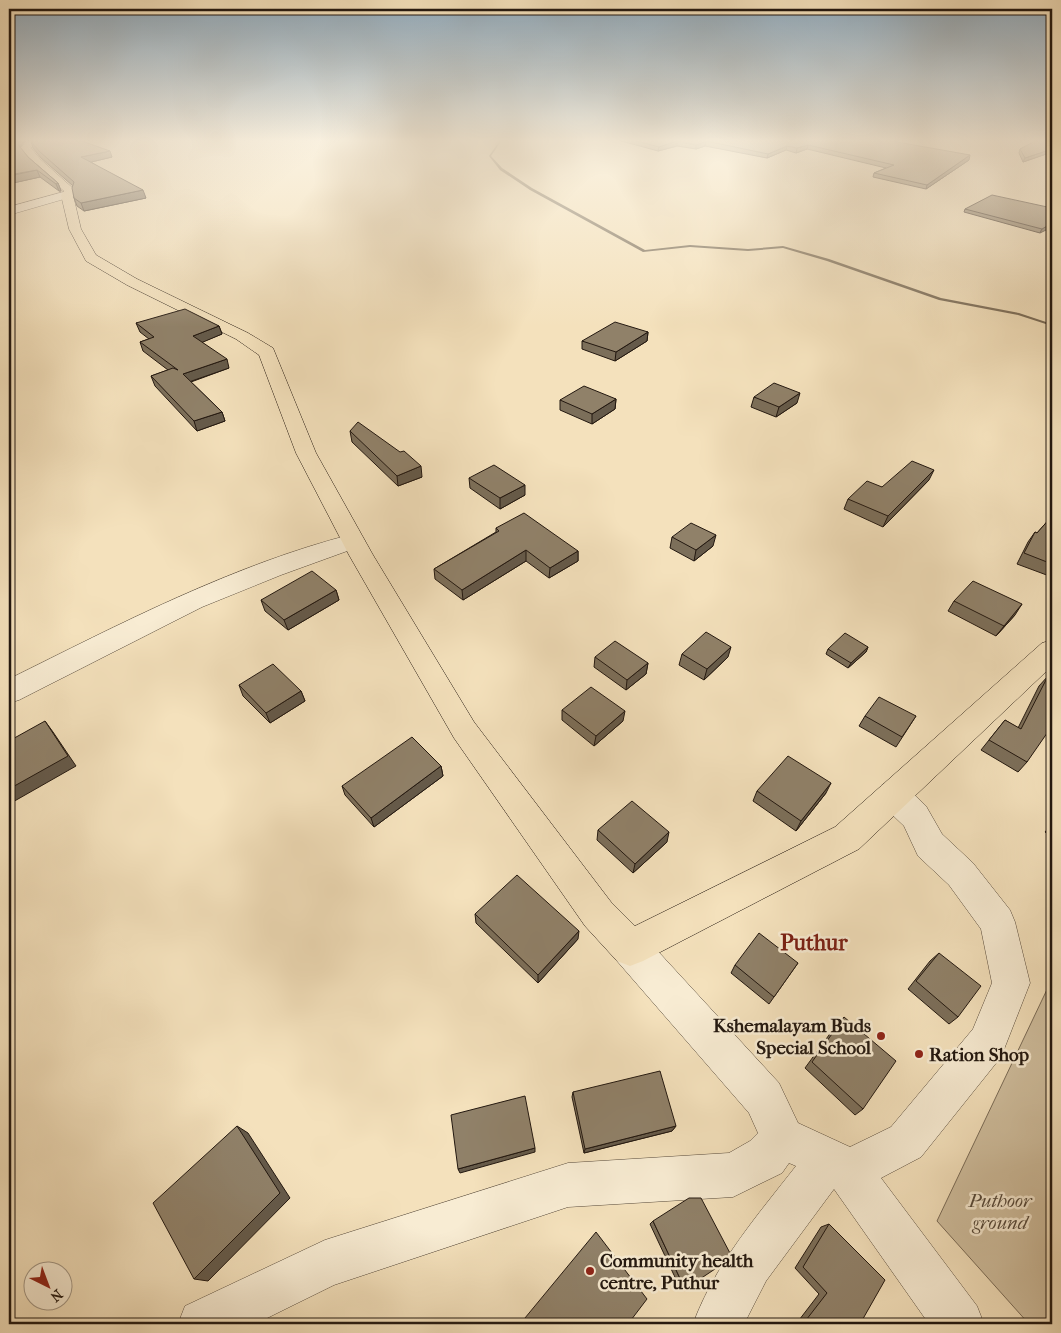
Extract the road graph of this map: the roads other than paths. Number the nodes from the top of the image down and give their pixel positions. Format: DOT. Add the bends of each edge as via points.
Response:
graph roads {
  1 [pos="41,202"];
  2 [pos="69,202"];
  3 [pos="9,211"];
  4 [pos="353,541"];
  5 [pos="1052,650"];
  6 [pos="9,692"];
  7 [pos="893,795"];
  8 [pos="630,948"];
  9 [pos="784,1138"];
  10 [pos="838,1165"];
  11 [pos="203,1324"];
  12 [pos="718,1324"];
  13 [pos="959,1324"];
  1 -- 3 [label="street"];
  2 -- 4 [label="main road" via="75,229 91,258 267,352 306,453"];
  4 -- 6 [label="street" via="195,601"];
  4 -- 8 [label="main road" via="464,730 598,914"];
  5 -- 7 [label="main road"];
  7 -- 8 [label="main road" via="847,838"];
  7 -- 10 [label="street" via="915,816 930,845 961,874 997,922 1011,983 987,1043 906,1142"];
  8 -- 9 [label="street" via="764,1098"];
  9 -- 10 [label="street"];
  9 -- 11 [label="street" via="766,1157 733,1175 558,1188 325,1264"];
  10 -- 12 [label="street" via="749,1264"];
  10 -- 13 [label="street"];
}
